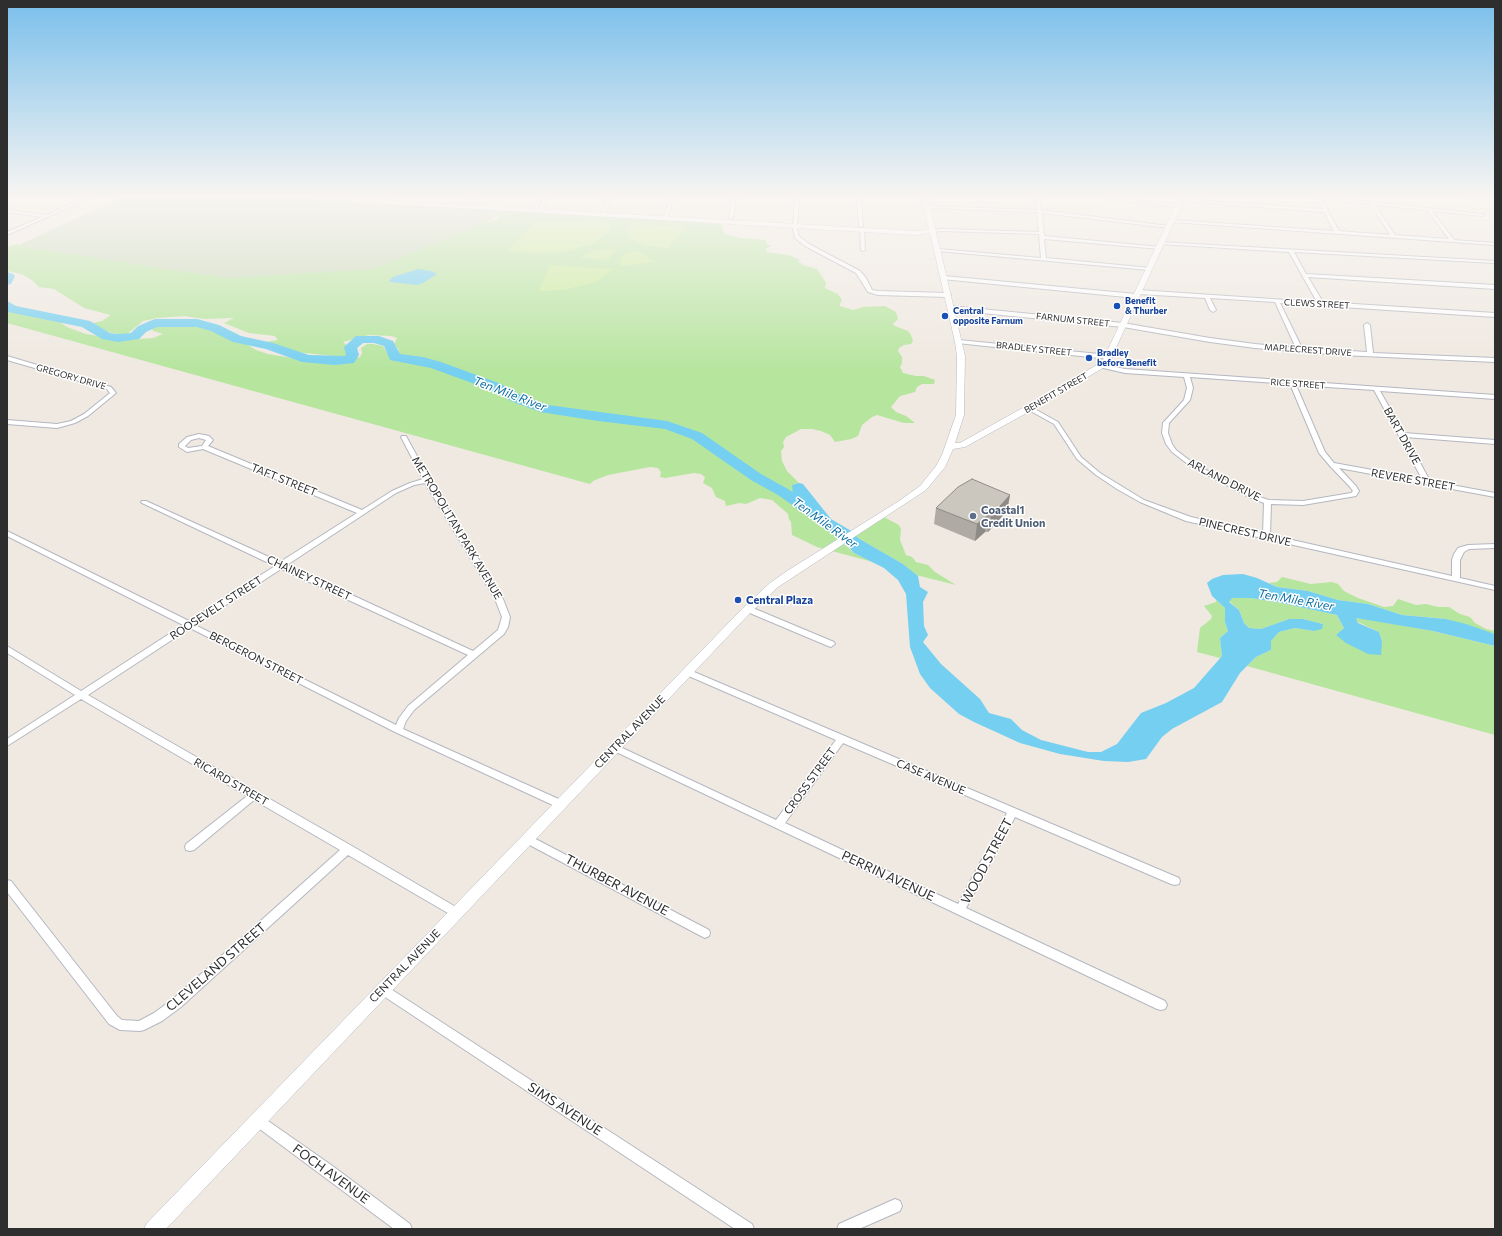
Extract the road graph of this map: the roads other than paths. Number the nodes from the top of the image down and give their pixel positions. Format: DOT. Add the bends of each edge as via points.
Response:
graph roads {
  1 [pos="828,256"];
  2 [pos="939,256"];
  3 [pos="998,256"];
  4 [pos="1043,256"];
  5 [pos="1155,256"];
  6 [pos="1294,256"];
  7 [pos="1378,256"];
  8 [pos="1044,260"];
  9 [pos="1495,262"];
  10 [pos="1149,269"];
  11 [pos="1305,275"];
  12 [pos="944,278"];
  13 [pos="1495,287"];
  14 [pos="1137,294"];
  15 [pos="948,295"];
  16 [pos="1207,297"];
  17 [pos="1277,302"];
  18 [pos="1321,304"];
  19 [pos="951,308"];
  20 [pos="1213,310"];
  21 [pos="1495,315"];
  22 [pos="1123,325"];
  23 [pos="1367,325"];
  24 [pos="960,342"];
  25 [pos="1300,350"];
  26 [pos="1370,354"];
  27 [pos="1109,357"];
  28 [pos="7,358"];
  29 [pos="1495,360"];
  30 [pos="1101,366"];
  31 [pos="1187,376"];
  32 [pos="1292,383"];
  33 [pos="1377,390"];
  34 [pos="1495,397"];
  35 [pos="1029,408"];
  36 [pos="7,422"];
  37 [pos="1402,435"];
  38 [pos="404,437"];
  39 [pos="1495,442"];
  40 [pos="204,447"];
  41 [pos="950,447"];
  42 [pos="1332,465"];
  43 [pos="427,480"];
  44 [pos="1427,482"];
  45 [pos="1495,495"];
  46 [pos="144,502"];
  47 [pos="1268,502"];
  48 [pos="363,513"];
  49 [pos="7,533"];
  50 [pos="1266,537"];
  51 [pos="1495,546"];
  52 [pos="281,566"];
  53 [pos="1456,579"];
  54 [pos="1495,588"];
  55 [pos="748,609"];
  56 [pos="190,625"];
  57 [pos="831,644"];
  58 [pos="8,651"];
  59 [pos="474,655"];
  60 [pos="687,672"];
  61 [pos="81,695"];
  62 [pos="398,730"];
  63 [pos="842,738"];
  64 [pos="7,743"];
  65 [pos="615,748"];
  66 [pos="254,795"];
  67 [pos="560,804"];
  68 [pos="1013,812"];
  69 [pos="778,825"];
  70 [pos="528,838"];
  71 [pos="190,848"];
  72 [pos="348,850"];
  73 [pos="1175,881"];
  74 [pos="7,884"];
  75 [pos="960,910"];
  76 [pos="457,913"];
  77 [pos="705,933"];
  78 [pos="383,989"];
  79 [pos="1161,1005"];
  80 [pos="257,1120"];
  81 [pos="895,1206"];
  82 [pos="153,1229"];
  83 [pos="405,1229"];
  84 [pos="747,1229"];
  85 [pos="844,1229"];
  1 -- 15 [label="street" via="858,272 870,291"];
  2 -- 12 [label="street, CENTRAL AVENUE"];
  3 -- 8 [label="street"];
  4 -- 8 [label="street"];
  5 -- 10 [label="street, BENEFIT STREET"];
  6 -- 11 [label="street"];
  7 -- 9 [label="street"];
  8 -- 10 [label="street"];
  10 -- 14 [label="street, BENEFIT STREET"];
  11 -- 13 [label="street"];
  11 -- 18 [label="street"];
  12 -- 14 [label="street, CLEWS STREET"];
  12 -- 15 [label="street, CENTRAL AVENUE"];
  14 -- 16 [label="street, CLEWS STREET"];
  14 -- 22 [label="street, BENEFIT STREET"];
  15 -- 19 [label="street, CENTRAL AVENUE"];
  16 -- 17 [label="street, CLEWS STREET"];
  16 -- 20 [label="street"];
  17 -- 18 [label="street, CLEWS STREET"];
  17 -- 25 [label="street"];
  18 -- 21 [label="street, CLEWS STREET"];
  19 -- 22 [label="street, FARNUM STREET"];
  19 -- 24 [label="street, CENTRAL AVENUE"];
  22 -- 25 [label="street, MAPLECREST DRIVE" via="1210,340"];
  22 -- 27 [label="street, BENEFIT STREET"];
  23 -- 26 [label="street"];
  24 -- 27 [label="street, BRADLEY STREET"];
  24 -- 41 [label="street, CENTRAL AVENUE" via="960,415"];
  25 -- 26 [label="street, MAPLECREST DRIVE"];
  26 -- 29 [label="street, MAPLECREST DRIVE"];
  27 -- 30 [label="street, BENEFIT STREET"];
  28 -- 36 [label="street, GREGORY DRIVE" via="103,386 113,392 86,415 73,422 57,426"];
  30 -- 31 [label="street, RICE STREET" via="1118,371"];
  30 -- 35 [label="street, BENEFIT STREET"];
  31 -- 32 [label="street, RICE STREET"];
  31 -- 47 [label="street, ARLAND DRIVE" via="1190,388 1187,400 1166,423 1165,433 1169,444 1191,464 1251,496"];
  32 -- 33 [label="street, RICE STREET"];
  32 -- 42 [label="street, ARLAND DRIVE" via="1322,453"];
  33 -- 34 [label="street, RICE STREET"];
  33 -- 37 [label="street, BART DRIVE"];
  35 -- 41 [label="street, BENEFIT STREET" via="962,445"];
  35 -- 50 [label="street, PINECREST DRIVE" via="1056,423 1079,458 1119,488 1189,519"];
  37 -- 39 [label="street"];
  37 -- 44 [label="street, BART DRIVE"];
  38 -- 43 [label="street, METROPOLITAN PARK AVENUE"];
  40 -- 48 [label="street, TAFT STREET"];
  41 -- 55 [label="street, CENTRAL AVENUE" via="940,467 924,488 790,573"];
  42 -- 44 [label="street, REVERE STREET"];
  42 -- 47 [label="street, ARLAND DRIVE" via="1353,486 1356,491 1354,495 1303,503"];
  43 -- 48 [label="street, ROOSEVELT STREET" via="404,487"];
  43 -- 59 [label="street, METROPOLITAN PARK AVENUE" via="505,612 506,622 501,632"];
  44 -- 45 [label="street, REVERE STREET"];
  46 -- 52 [label="street, CHAINEY STREET"];
  47 -- 50 [label="street, ARLAND DRIVE"];
  48 -- 52 [label="street, ROOSEVELT STREET"];
  49 -- 56 [label="street, BERGERON STREET"];
  50 -- 53 [label="street, PINECREST DRIVE"];
  51 -- 53 [label="street" via="1468,547 1462,550 1456,560"];
  52 -- 56 [label="street, ROOSEVELT STREET"];
  52 -- 59 [label="street, CHAINEY STREET"];
  53 -- 54 [label="street, PINECREST DRIVE"];
  55 -- 57 [label="street"];
  55 -- 60 [label="street, CENTRAL AVENUE"];
  56 -- 61 [label="street, ROOSEVELT STREET"];
  56 -- 62 [label="street, BERGERON STREET"];
  58 -- 61 [label="street, RICARD STREET"];
  59 -- 62 [label="street, METROPOLITAN PARK AVENUE" via="411,708"];
  60 -- 63 [label="street, CASE AVENUE"];
  60 -- 65 [label="street, CENTRAL AVENUE"];
  61 -- 64 [label="street, ROOSEVELT STREET"];
  61 -- 66 [label="street, RICARD STREET"];
  62 -- 67 [label="street"];
  63 -- 68 [label="street, CASE AVENUE"];
  63 -- 69 [label="street, CROSS STREET"];
  65 -- 67 [label="street, CENTRAL AVENUE"];
  65 -- 69 [label="street, PERRIN AVENUE"];
  66 -- 71 [label="street"];
  66 -- 72 [label="street, RICARD STREET"];
  67 -- 70 [label="street, CENTRAL AVENUE"];
  68 -- 73 [label="street, CASE AVENUE"];
  68 -- 75 [label="street, WOOD STREET"];
  69 -- 75 [label="street, PERRIN AVENUE"];
  70 -- 76 [label="street, CENTRAL AVENUE"];
  70 -- 77 [label="street, THURBER AVENUE"];
  72 -- 74 [label="street, CLEVELAND STREET" via="177,1003 140,1026 120,1025 113,1020"];
  72 -- 76 [label="street, RICARD STREET"];
  75 -- 79 [label="street, PERRIN AVENUE"];
  76 -- 78 [label="street, CENTRAL AVENUE"];
  78 -- 80 [label="street, CENTRAL AVENUE"];
  78 -- 84 [label="street, SIMS AVENUE"];
  80 -- 82 [label="street, CENTRAL AVENUE"];
  80 -- 83 [label="street, FOCH AVENUE"];
  81 -- 85 [label="street"];
}
